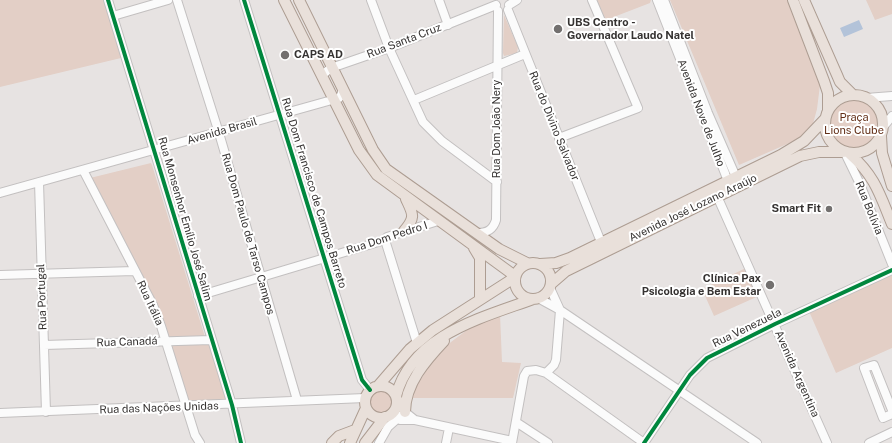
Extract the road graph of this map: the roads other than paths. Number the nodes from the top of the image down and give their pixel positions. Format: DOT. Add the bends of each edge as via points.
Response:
graph roads {
  1 [pos="108,0"];
  2 [pos="168,0"];
  3 [pos="177,0"];
  4 [pos="244,0"];
  5 [pos="284,0"];
  6 [pos="299,0"];
  7 [pos="371,0"];
  8 [pos="439,0"];
  9 [pos="592,0"];
  10 [pos="657,0"];
  11 [pos="664,0"];
  12 [pos="793,0"];
  13 [pos="804,0"];
  14 [pos="509,3"];
  15 [pos="498,6"];
  16 [pos="304,11"];
  17 [pos="113,16"];
  18 [pos="293,17"];
  19 [pos="448,24"];
  20 [pos="389,48"];
  21 [pos="525,54"];
  22 [pos="498,66"];
  23 [pos="331,68"];
  24 [pos="322,75"];
  25 [pos="692,80"];
  26 [pos="342,87"];
  27 [pos="853,95"];
  28 [pos="892,96"];
  29 [pos="866,98"];
  30 [pos="334,99"];
  31 [pos="414,100"];
  32 [pos="281,114"];
  33 [pos="826,115"];
  34 [pos="892,116"];
  35 [pos="883,131"];
  36 [pos="219,133"];
  37 [pos="559,138"];
  38 [pos="371,146"];
  39 [pos="156,150"];
  40 [pos="359,150"];
  41 [pos="846,153"];
  42 [pos="82,170"];
  43 [pos="732,179"];
  44 [pos="39,182"];
  45 [pos="497,182"];
  46 [pos="892,186"];
  47 [pos="0,193"];
  48 [pos="717,196"];
  49 [pos="405,197"];
  50 [pos="459,220"];
  51 [pos="438,221"];
  52 [pos="892,224"];
  53 [pos="450,230"];
  54 [pos="404,231"];
  55 [pos="477,233"];
  56 [pos="385,240"];
  57 [pos="601,242"];
  58 [pos="474,247"];
  59 [pos="323,257"];
  60 [pos="527,263"];
  61 [pos="540,264"];
  62 [pos="892,264"];
  63 [pos="892,270"];
  64 [pos="134,271"];
  65 [pos="42,274"];
  66 [pos="0,276"];
  67 [pos="261,277"];
  68 [pos="514,277"];
  69 [pos="550,286"];
  70 [pos="198,296"];
  71 [pos="480,299"];
  72 [pos="535,299"];
  73 [pos="560,310"];
  74 [pos="775,324"];
  75 [pos="460,326"];
  76 [pos="166,340"];
  77 [pos="211,340"];
  78 [pos="417,343"];
  79 [pos="44,345"];
  80 [pos="546,373"];
  81 [pos="680,390"];
  82 [pos="370,396"];
  83 [pos="396,398"];
  84 [pos="297,400"];
  85 [pos="232,405"];
  86 [pos="187,407"];
  87 [pos="892,410"];
  88 [pos="46,412"];
  89 [pos="0,413"];
  90 [pos="892,414"];
  91 [pos="394,415"];
  92 [pos="516,422"];
  93 [pos="449,428"];
  94 [pos="355,430"];
  95 [pos="892,432"];
  96 [pos="512,442"];
  97 [pos="200,443"];
  98 [pos="241,443"];
  99 [pos="332,443"];
  100 [pos="350,443"];
  101 [pos="365,443"];
  102 [pos="379,443"];
  103 [pos="446,443"];
  104 [pos="548,443"];
  105 [pos="644,443"];
  106 [pos="757,443"];
  107 [pos="827,443"];
  108 [pos="869,443"];
  1 -- 17 [label="street, Rua Monsenhor Emílio José Salim"];
  2 -- 17 [label="street"];
  3 -- 36 [label="street, Rua Dom Paulo de Tarso Campos"];
  4 -- 32 [label="street, Rua Dom Francisco de Campos Barreto"];
  5 -- 18 [label="main road"];
  6 -- 16 [label="main road"];
  7 -- 20 [label="street"];
  8 -- 19 [label="street"];
  9 -- 37 [label="street" via="638,108"];
  10 -- 25 [label="street, Avenida Nove de Julho"];
  11 -- 25 [label="street, Avenida Nove de Julho"];
  12 -- 33 [label="main road" via="828,93"];
  13 -- 27 [label="main road" via="836,75"];
  14 -- 15 [label="street, Rua Santa Cruz" via="504,12"];
  14 -- 21 [label="street, Rua do Divino Salvador"];
  15 -- 19 [label="street, Rua Santa Cruz"];
  15 -- 22 [label="street, Rua Dom João Nery"];
  16 -- 18 [label="main road"];
  16 -- 23 [label="main road"];
  17 -- 39 [label="street, Rua Monsenhor Emílio José Salim"];
  18 -- 24 [label="main road"];
  19 -- 20 [label="street, Rua Santa Cruz"];
  20 -- 23 [label="street, Rua Santa Cruz"];
  20 -- 31 [label="street"];
  21 -- 22 [label="street"];
  21 -- 37 [label="street, Rua do Divino Salvador"];
  22 -- 31 [label="street"];
  22 -- 45 [label="street, Rua Dom João Nery"];
  23 -- 24 [label="street, Rua Santa Cruz"];
  23 -- 26 [label="main road"];
  24 -- 30 [label="main road"];
  25 -- 43 [label="street, Avenida Nove de Julho"];
  26 -- 30 [label="street" via="342,94"];
  26 -- 38 [label="main road"];
  27 -- 29 [label="main road"];
  27 -- 33 [label="main road" via="841,98"];
  28 -- 29 [label="street"];
  29 -- 35 [label="main road" via="880,109"];
  30 -- 32 [label="street, Avenida Brasil"];
  30 -- 40 [label="main road"];
  31 -- 45 [label="street" via="423,122 442,142"];
  32 -- 36 [label="street, Avenida Brasil"];
  32 -- 59 [label="street, Rua Dom Francisco de Campos Barreto"];
  33 -- 41 [label="main road" via="824,127 830,142"];
  33 -- 43 [label="main road, Avenida José Lozano Araújo" via="804,141"];
  34 -- 35 [label="street"];
  35 -- 41 [label="main road" via="878,143 866,152"];
  35 -- 46 [label="main road" via="882,154"];
  36 -- 39 [label="street, Avenida Brasil"];
  36 -- 67 [label="street, Rua Dom Paulo de Tarso Campos"];
  37 -- 57 [label="street, Rua do Divino Salvador"];
  38 -- 40 [label="main road"];
  38 -- 50 [label="main road" via="386,169"];
  39 -- 42 [label="street, Avenida Brasil"];
  39 -- 70 [label="street, Rua Monsenhor Emílio José Salim"];
  40 -- 49 [label="main road" via="377,175"];
  41 -- 48 [label="main road, Avenida José Lozano Araújo" via="818,152 800,156"];
  41 -- 52 [label="main road" via="866,167"];
  41 -- 62 [label="street, Rua Bolívia"];
  42 -- 44 [label="street, Avenida Brasil"];
  42 -- 64 [label="street, Rua Itália"];
  43 -- 57 [label="main road, Avenida José Lozano Araújo"];
  44 -- 47 [label="street, Avenida Brasil"];
  44 -- 65 [label="street, Rua Portugal"];
  45 -- 55 [label="street, Rua Dom João Nery" via="495,225 487,232"];
  48 -- 69 [label="main road, Avenida José Lozano Araújo" via="566,271"];
  48 -- 74 [label="street, Avenida Argentina"];
  49 -- 51 [label="main road"];
  49 -- 54 [label="main road" via="413,214 412,221"];
  50 -- 51 [label="main road"];
  50 -- 53 [label="main road"];
  50 -- 55 [label="main road"];
  51 -- 53 [label="main road"];
  51 -- 54 [label="street, Rua Dom Pedro I"];
  53 -- 58 [label="main road"];
  54 -- 56 [label="street, Rua Dom Pedro I"];
  55 -- 60 [label="main road" via="508,254"];
  56 -- 59 [label="street, Rua Dom Pedro I"];
  56 -- 78 [label="street"];
  57 -- 61 [label="main road, Avenida José Lozano Araújo" via="562,261"];
  58 -- 68 [label="main road"];
  58 -- 71 [label="main road" via="480,258"];
  59 -- 67 [label="street, Rua Dom Pedro I"];
  59 -- 82 [label="street, Rua Dom Francisco de Campos Barreto" via="362,380"];
  60 -- 61 [label="main road"];
  60 -- 68 [label="main road" via="517,270"];
  61 -- 69 [label="main road" via="549,272"];
  63 -- 74 [label="street, Rua Venezuela"];
  64 -- 65 [label="street"];
  64 -- 76 [label="street, Rua Itália" via="153,305"];
  65 -- 66 [label="street"];
  65 -- 79 [label="street, Rua Portugal"];
  67 -- 70 [label="street, Rua Dom Pedro I"];
  67 -- 84 [label="street, Rua Dom Paulo de Tarso Campos"];
  68 -- 71 [label="main road"];
  68 -- 72 [label="main road" via="521,295"];
  69 -- 72 [label="main road" via="547,293"];
  69 -- 73 [label="street"];
  70 -- 77 [label="street, Rua Monsenhor Emílio José Salim"];
  71 -- 78 [label="main road" via="445,321"];
  72 -- 73 [label="street"];
  72 -- 75 [label="main road"];
  73 -- 80 [label="street" via="556,360 554,366"];
  73 -- 81 [label="street"];
  74 -- 81 [label="street, Rua Venezuela" via="707,358 690,375"];
  74 -- 107 [label="street, Avenida Argentina"];
  75 -- 83 [label="main road" via="437,340 409,366 401,380"];
  75 -- 91 [label="main road" via="430,356"];
  76 -- 77 [label="street, Rua Canadá"];
  76 -- 79 [label="street, Rua Canadá"];
  76 -- 86 [label="street, Rua Itália"];
  77 -- 85 [label="street, Rua Monsenhor Emílio José Salim"];
  78 -- 82 [label="main road"];
  79 -- 88 [label="street, Rua Portugal"];
  80 -- 92 [label="street" via="532,370 524,376"];
  80 -- 105 [label="street"];
  81 -- 105 [label="street, Rua Venezuela"];
  81 -- 106 [label="street"];
  82 -- 83 [label="main road" via="389,388"];
  82 -- 84 [label="street, Rua das Nações Unidas"];
  82 -- 91 [label="main road" via="376,417"];
  82 -- 94 [label="main road"];
  83 -- 91 [label="main road"];
  84 -- 85 [label="street, Rua das Nações Unidas"];
  85 -- 86 [label="street, Rua das Nações Unidas"];
  85 -- 98 [label="street, Rua Monsenhor Emílio José Salim"];
  86 -- 88 [label="street, Rua das Nações Unidas"];
  86 -- 97 [label="street, Rua Itália"];
  87 -- 90 [label="street" via="874,365 864,368 884,418"];
  88 -- 89 [label="street, Rua das Nações Unidas"];
  91 -- 93 [label="street"];
  91 -- 101 [label="main road"];
  91 -- 102 [label="street"];
  92 -- 96 [label="street"];
  92 -- 104 [label="street"];
  93 -- 96 [label="street"];
  93 -- 103 [label="street"];
  94 -- 99 [label="main road" via="339,436"];
  94 -- 100 [label="main road"];
  95 -- 108 [label="street"];
}
